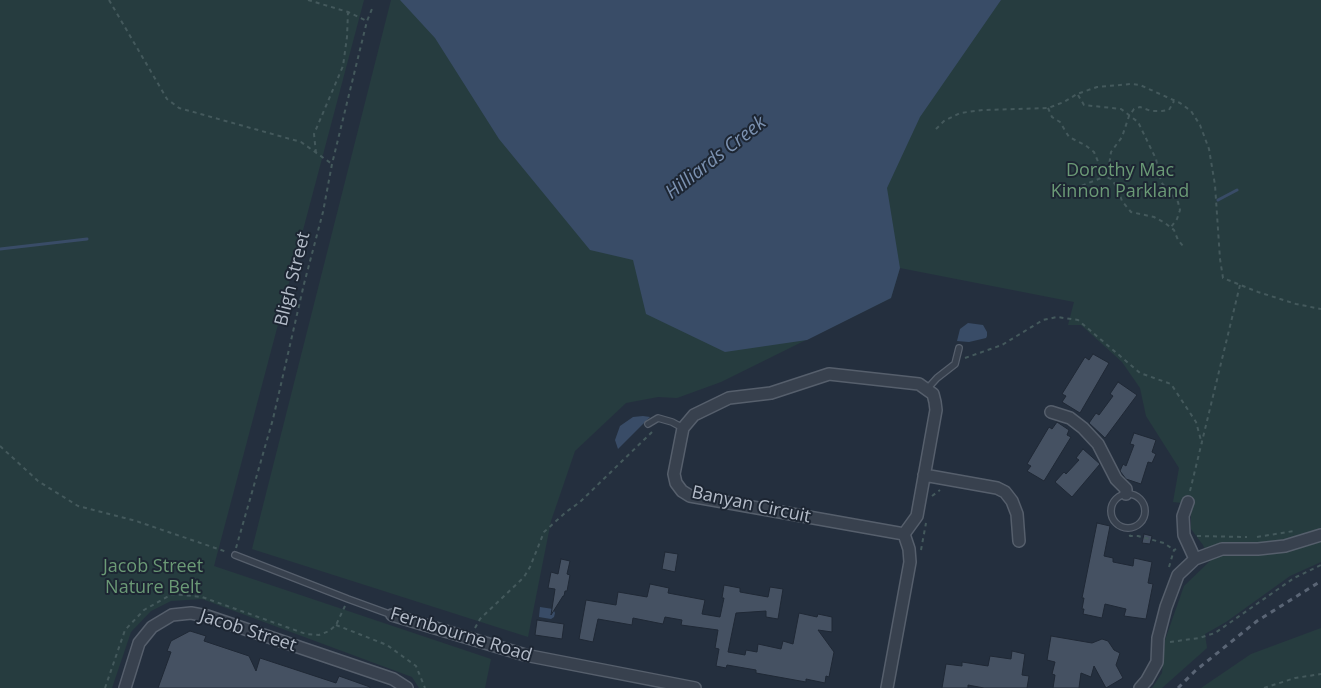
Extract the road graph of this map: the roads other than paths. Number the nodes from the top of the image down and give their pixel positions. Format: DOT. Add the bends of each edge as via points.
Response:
graph roads {
  1 [pos="959,348"];
  2 [pos="928,389"];
  3 [pos="1051,412"];
  4 [pos="648,424"];
  5 [pos="683,428"];
  6 [pos="924,476"];
  7 [pos="1126,494"];
  8 [pos="1188,502"];
  9 [pos="904,534"];
  10 [pos="1321,535"];
  11 [pos="1019,541"];
  12 [pos="235,555"];
  13 [pos="1195,559"];
  14 [pos="392,614"];
  15 [pos="124,688"];
  16 [pos="407,688"];
  17 [pos="695,688"];
  18 [pos="887,688"];
  19 [pos="1140,688"];
  1 -- 2 [label="lane" via="955,364"];
  2 -- 5 [label="street" via="920,384 829,374 771,394 729,398 694,415"];
  2 -- 6 [label="street" via="936,406"];
  3 -- 7 [label="street" via="1070,418 1098,444"];
  4 -- 5 [label="lane" via="658,418"];
  5 -- 9 [label="street, Banyan Circuit" via="674,474 676,483 690,496"];
  6 -- 9 [label="street" via="917,516"];
  6 -- 11 [label="street" via="1005,492 1017,514"];
  7 -- 7 [label="lane" via="1137,496 1145,510 1138,524 1128,527 1118,524 1108,512 1116,499"];
  8 -- 13 [label="street" via="1183,516 1184,536"];
  9 -- 18 [label="street" via="910,562"];
  10 -- 13 [label="street" via="1285,546 1222,549"];
  12 -- 14 [label="lane, Fernbourne Road"];
  13 -- 19 [label="street" via="1178,575 1166,607 1157,662"];
  14 -- 17 [label="street, Fernbourne Road" via="525,655"];
  15 -- 16 [label="street, Jacob Street" via="140,643 152,627 172,615 191,613 394,679"];
}
